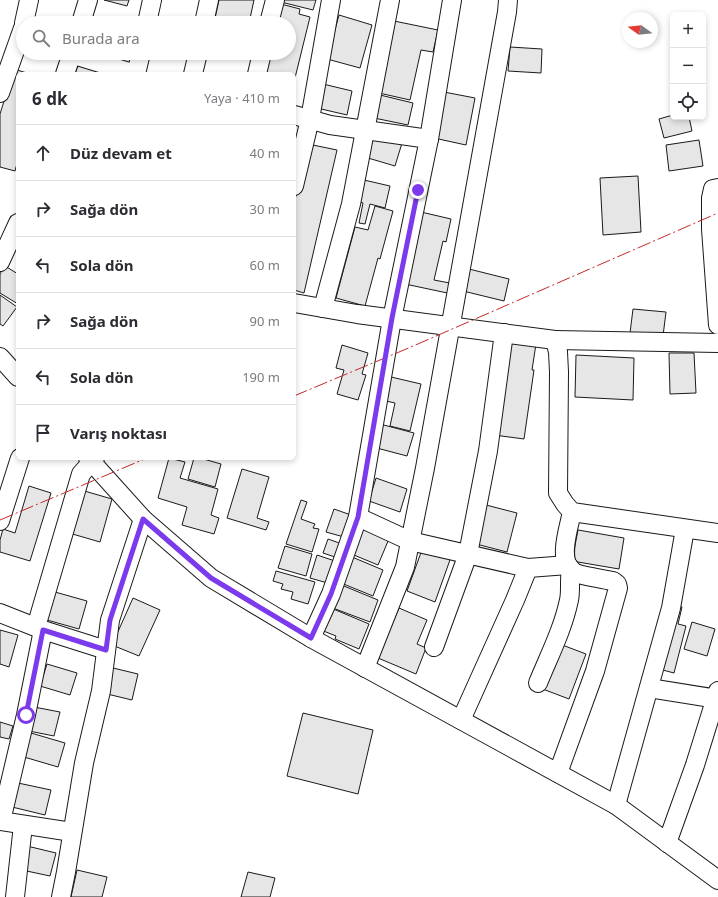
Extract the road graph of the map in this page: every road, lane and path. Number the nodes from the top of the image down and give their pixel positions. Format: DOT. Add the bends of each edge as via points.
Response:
graph roads {
  1 [pos="29,0"];
  2 [pos="88,0"];
  3 [pos="152,0"];
  4 [pos="209,0"];
  5 [pos="275,0"];
  6 [pos="331,0"];
  7 [pos="390,0"];
  8 [pos="452,0"];
  9 [pos="508,0"];
  10 [pos="26,16"];
  11 [pos="83,16"];
  12 [pos="149,16"];
  13 [pos="206,16"];
  14 [pos="271,16"];
  15 [pos="16,49"];
  16 [pos="69,60"];
  17 [pos="90,60"];
  18 [pos="139,60"];
  19 [pos="196,60"];
  20 [pos="260,60"];
  21 [pos="66,72"];
  22 [pos="129,72"];
  23 [pos="136,72"];
  24 [pos="193,72"];
  25 [pos="257,72"];
  26 [pos="0,93"];
  27 [pos="302,117"];
  28 [pos="366,130"];
  29 [pos="428,139"];
  30 [pos="296,169"];
  31 [pos="718,188"];
  32 [pos="16,227"];
  33 [pos="0,262"];
  34 [pos="296,303"];
  35 [pos="323,308"];
  36 [pos="392,318"];
  37 [pos="718,325"];
  38 [pos="451,326"];
  39 [pos="504,333"];
  40 [pos="554,340"];
  41 [pos="718,342"];
  42 [pos="19,460"];
  43 [pos="91,460"];
  44 [pos="93,460"];
  45 [pos="572,512"];
  46 [pos="358,517"];
  47 [pos="143,519"];
  48 [pos="0,521"];
  49 [pos="685,529"];
  50 [pos="718,533"];
  51 [pos="410,541"];
  52 [pos="468,554"];
  53 [pos="569,567"];
  54 [pos="528,568"];
  55 [pos="0,613"];
  56 [pos="40,628"];
  57 [pos="311,638"];
  58 [pos="434,647"];
  59 [pos="106,650"];
  60 [pos="365,668"];
  61 [pos="538,683"];
  62 [pos="649,688"];
  63 [pos="717,696"];
  64 [pos="461,720"];
  65 [pos="558,773"];
  66 [pos="616,805"];
  67 [pos="1,821"];
  68 [pos="23,825"];
  69 [pos="72,832"];
  70 [pos="667,843"];
  71 [pos="718,879"];
  72 [pos="15,897"];
  73 [pos="61,897"];
  1 -- 10 [label="street"];
  2 -- 11 [label="street"];
  3 -- 12 [label="street"];
  4 -- 13 [label="street"];
  5 -- 14 [label="street"];
  6 -- 27 [label="street"];
  7 -- 28 [label="street"];
  8 -- 29 [label="street"];
  9 -- 38 [label="street"];
  15 -- 26 [label="street"];
  16 -- 21 [label="street"];
  17 -- 22 [label="street"];
  18 -- 23 [label="street"];
  19 -- 24 [label="street"];
  20 -- 25 [label="street"];
  27 -- 28 [label="street" via="330,125"];
  27 -- 30 [label="street"];
  28 -- 29 [label="street"];
  28 -- 35 [label="street" via="351,204"];
  29 -- 36 [label="street"];
  31 -- 37 [label="street" via="713,189 711,198 711,229"];
  32 -- 33 [label="street"];
  34 -- 35 [label="street"];
  35 -- 36 [label="street"];
  36 -- 38 [label="street"];
  36 -- 46 [label="street"];
  38 -- 39 [label="street"];
  38 -- 51 [label="street"];
  39 -- 40 [label="street"];
  39 -- 52 [label="street" via="488,451"];
  40 -- 41 [label="street"];
  40 -- 45 [label="street" via="558,352 559,372 558,492"];
  42 -- 48 [label="street"];
  43 -- 56 [label="street" via="81,474"];
  44 -- 47 [label="street"];
  45 -- 49 [label="street"];
  45 -- 53 [label="street" via="565,550"];
  46 -- 51 [label="street"];
  46 -- 57 [label="street" via="331,594"];
  47 -- 57 [label="street" via="211,578"];
  47 -- 59 [label="street" via="110,620"];
  49 -- 50 [label="street"];
  49 -- 62 [label="street" via="671,608"];
  51 -- 52 [label="street"];
  51 -- 60 [label="street" via="405,566"];
  52 -- 54 [label="street"];
  52 -- 58 [label="street"];
  53 -- 54 [label="street"];
  53 -- 61 [label="street" via="569,598 564,619"];
  53 -- 65 [label="street" via="574,572 614,581 618,588 595,670"];
  54 -- 64 [label="street"];
  55 -- 56 [label="street"];
  56 -- 59 [label="street"];
  56 -- 67 [label="street" via="26,715"];
  57 -- 60 [label="street"];
  59 -- 69 [label="street" via="101,691 84,763"];
  60 -- 64 [label="street"];
  62 -- 63 [label="street"];
  62 -- 66 [label="street"];
  63 -- 70 [label="street"];
  64 -- 65 [label="street"];
  65 -- 66 [label="street"];
  66 -- 70 [label="street"];
  67 -- 68 [label="street"];
  68 -- 69 [label="street"];
  68 -- 72 [label="street"];
  69 -- 73 [label="street"];
  70 -- 71 [label="street"];
}
